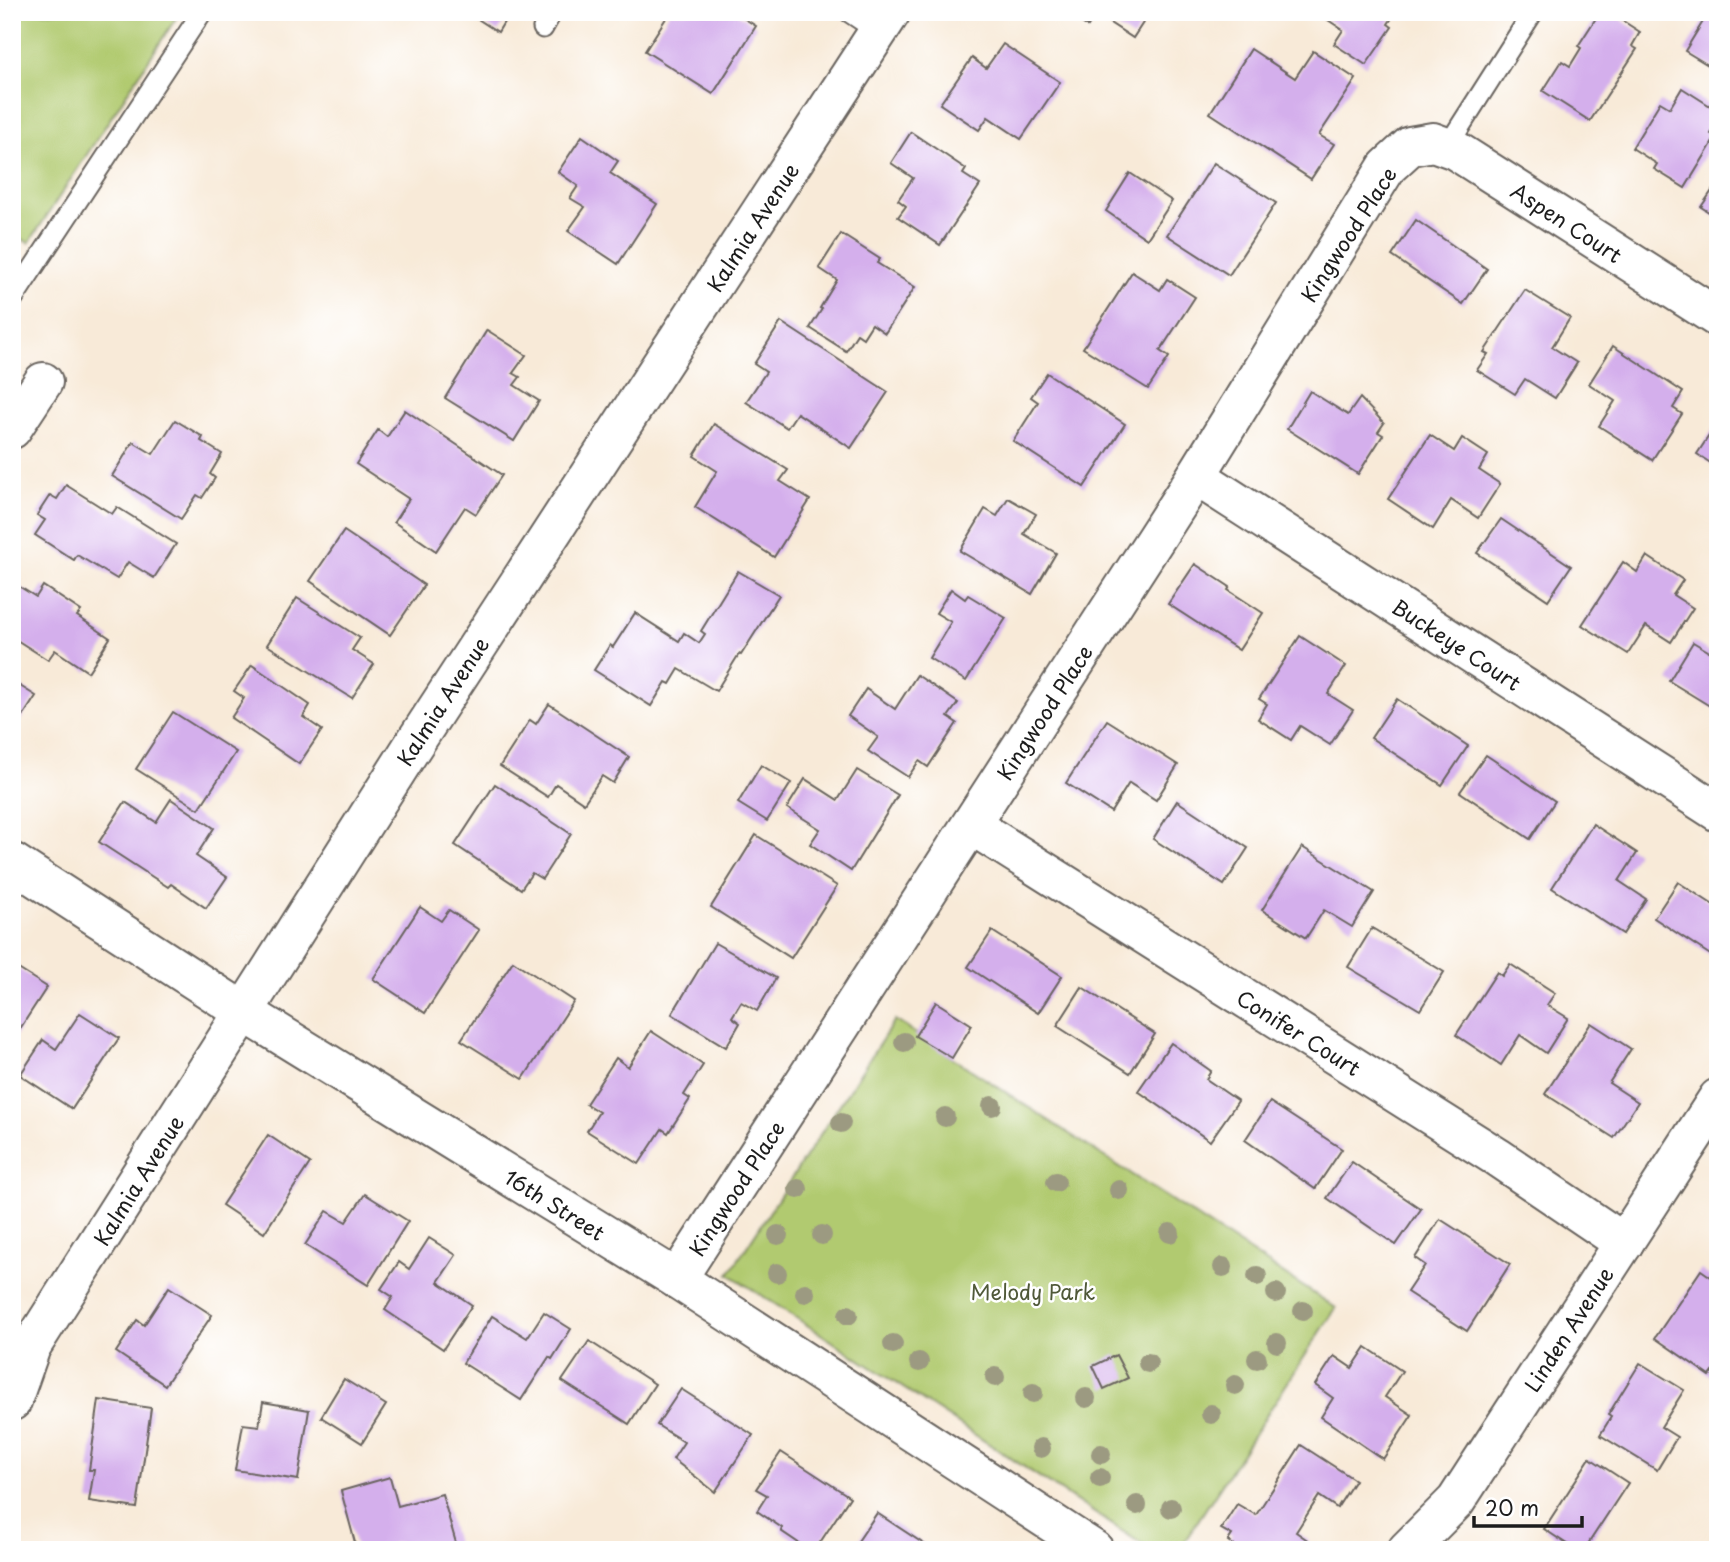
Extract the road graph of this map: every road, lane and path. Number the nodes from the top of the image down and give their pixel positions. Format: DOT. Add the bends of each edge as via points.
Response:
graph roads {
  1 [pos="202,12"];
  2 [pos="1533,12"];
  3 [pos="873,19"];
  4 [pos="1428,146"];
  5 [pos="12,300"];
  6 [pos="1718,318"];
  7 [pos="43,382"];
  8 [pos="12,429"];
  9 [pos="1196,475"];
  10 [pos="1718,812"];
  11 [pos="971,825"];
  12 [pos="12,862"];
  13 [pos="244,1012"];
  14 [pos="1718,1098"];
  15 [pos="1624,1243"];
  16 [pos="677,1279"];
  17 [pos="13,1396"];
  18 [pos="12,1401"];
  19 [pos="1094,1550"];
  20 [pos="1408,1550"];
  1 -- 5 [label="lane"];
  2 -- 4 [label="lane"];
  3 -- 13 [label="street, Kalmia Avenue"];
  4 -- 6 [label="street, Aspen Court" via="1455,150"];
  4 -- 9 [label="street, Kingwood Place" via="1387,167"];
  7 -- 8 [label="street"];
  9 -- 10 [label="street, Buckeye Court"];
  9 -- 11 [label="street, Kingwood Place"];
  11 -- 15 [label="street, Conifer Court" via="1497,1157"];
  11 -- 16 [label="street, Kingwood Place"];
  12 -- 13 [label="street, 16th Street"];
  13 -- 16 [label="street, 16th Street"];
  13 -- 17 [label="street, Kalmia Avenue" via="31,1347"];
  14 -- 15 [label="street, Linden Avenue"];
  15 -- 20 [label="street, Linden Avenue" via="1456,1501"];
  16 -- 19 [label="street, 16th Street"];
  17 -- 18 [label="street, Kalmia Avenue"];
}
